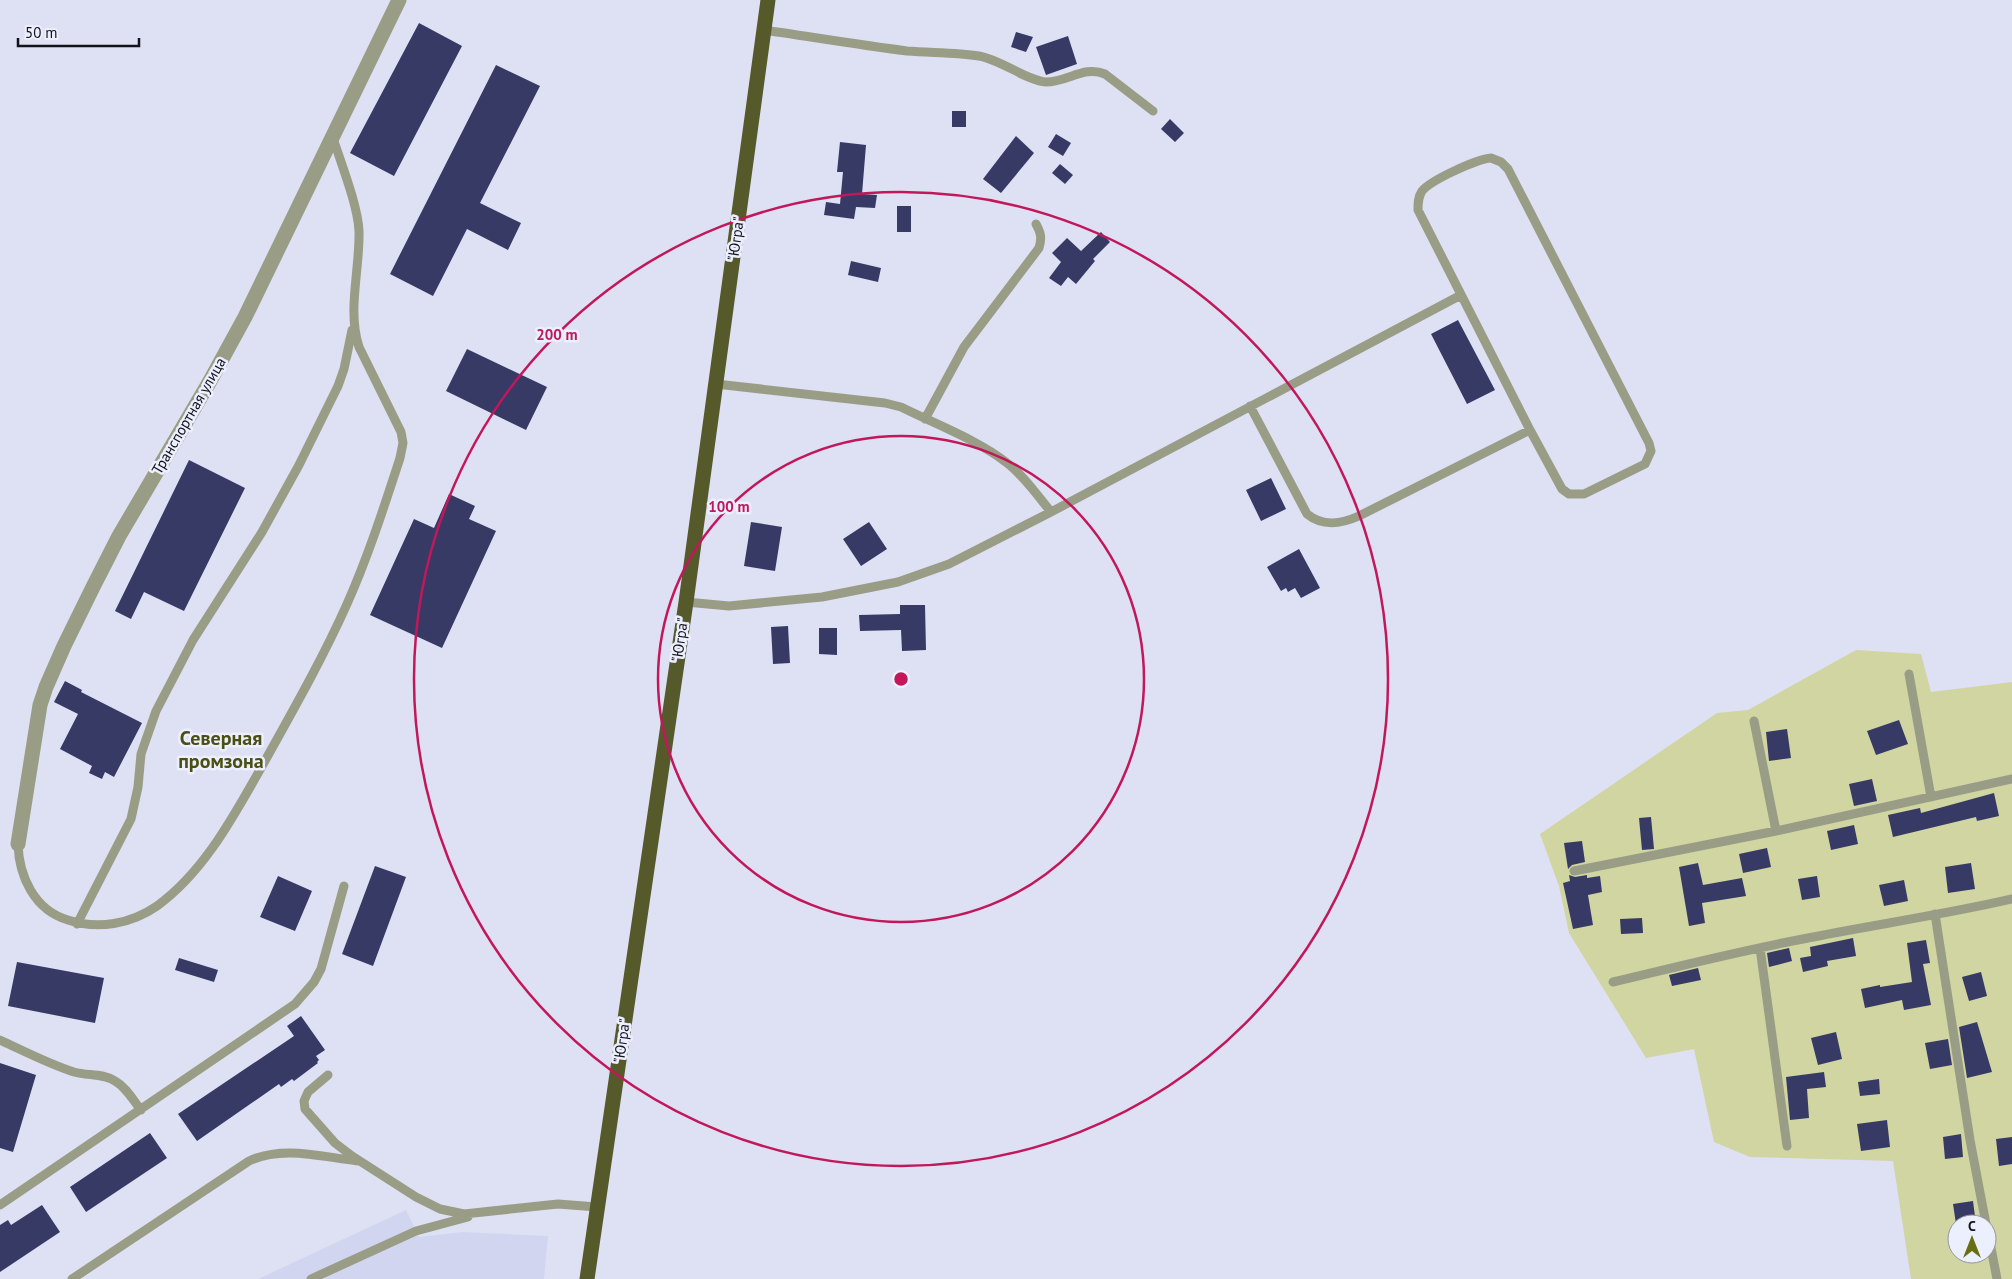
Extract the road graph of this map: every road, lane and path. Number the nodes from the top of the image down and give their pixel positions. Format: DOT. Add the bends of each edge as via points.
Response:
graph roads {
  1 [pos="400,0"];
  2 [pos="768,0"];
  3 [pos="764,30"];
  4 [pos="1153,111"];
  5 [pos="333,138"];
  6 [pos="1036,224"];
  7 [pos="1461,295"];
  8 [pos="354,320"];
  9 [pos="716,384"];
  10 [pos="1250,406"];
  11 [pos="925,419"];
  12 [pos="1530,430"];
  13 [pos="1051,512"];
  14 [pos="686,602"];
  15 [pos="1909,674"];
  16 [pos="1754,720"];
  17 [pos="2012,779"];
  18 [pos="1931,797"];
  19 [pos="1776,831"];
  20 [pos="18,844"];
  21 [pos="1574,871"];
  22 [pos="344,886"];
  23 [pos="2012,899"];
  24 [pos="1935,914"];
  25 [pos="77,924"];
  26 [pos="1760,948"];
  27 [pos="1613,982"];
  28 [pos="0,1040"];
  29 [pos="328,1075"];
  30 [pos="140,1110"];
  31 [pos="1788,1146"];
  32 [pos="360,1162"];
  33 [pos="0,1205"];
  34 [pos="597,1207"];
  35 [pos="480,1213"];
  36 [pos="1985,1214"];
  37 [pos="1995,1264"];
  38 [pos="72,1279"];
  39 [pos="311,1279"];
  40 [pos="587,1279"];
  41 [pos="1998,1279"];
  1 -- 5 [label="street, Транспортная улица"];
  2 -- 3 [label="highway, \"Югра\""];
  3 -- 4 [label="lane" via="893,49 978,55 1045,82 1098,71"];
  3 -- 9 [label="highway, \"Югра\""];
  5 -- 8 [label="lane" via="359,231"];
  5 -- 20 [label="street, Транспортная улица" via="245,317 119,536 64,646 40,705"];
  6 -- 11 [label="lane" via="1042,240 1039,248 964,347"];
  7 -- 10 [label="lane"];
  7 -- 12 [label="lane"];
  7 -- 12 [label="lane" via="1418,210 1418,201 1428,185 1481,159 1491,158 1508,169 1649,443 1650,451 1645,464 1576,495 1562,489"];
  8 -- 25 [label="lane" via="338,386 299,466 262,532 192,640 156,711 141,754 138,787 130,819"];
  8 -- 25 [label="lane" via="359,347 396,419 402,443 370,548 347,603 314,672 243,799 188,878 157,906 139,917 107,925"];
  9 -- 11 [label="lane" via="885,403"];
  9 -- 14 [label="highway, \"Югра\""];
  10 -- 12 [label="lane" via="1307,514 1324,523 1342,522 1359,516"];
  10 -- 13 [label="lane"];
  11 -- 13 [label="lane" via="994,452 1023,478"];
  13 -- 14 [label="lane" via="948,564 898,582 822,597 730,606"];
  14 -- 34 [label="highway, \"Югра\""];
  15 -- 18 [label="lane"];
  16 -- 19 [label="lane"];
  17 -- 18 [label="lane"];
  18 -- 19 [label="lane"];
  19 -- 21 [label="lane"];
  20 -- 25 [label="lane" via="20,870 31,892 50,911"];
  22 -- 30 [label="lane" via="321,969 304,995"];
  23 -- 24 [label="lane"];
  24 -- 26 [label="lane"];
  24 -- 36 [label="lane"];
  26 -- 27 [label="lane"];
  26 -- 31 [label="lane"];
  28 -- 30 [label="lane" via="71,1071 116,1081"];
  29 -- 32 [label="lane" via="308,1092 305,1109 335,1143"];
  30 -- 33 [label="lane"];
  32 -- 35 [label="lane" via="440,1209 454,1213"];
  32 -- 38 [label="lane" via="286,1152 262,1155"];
  34 -- 35 [label="lane" via="558,1204"];
  34 -- 40 [label="highway, \"Югра\""];
  35 -- 39 [label="lane" via="416,1231"];
  37 -- 41 [label="lane"];
}
